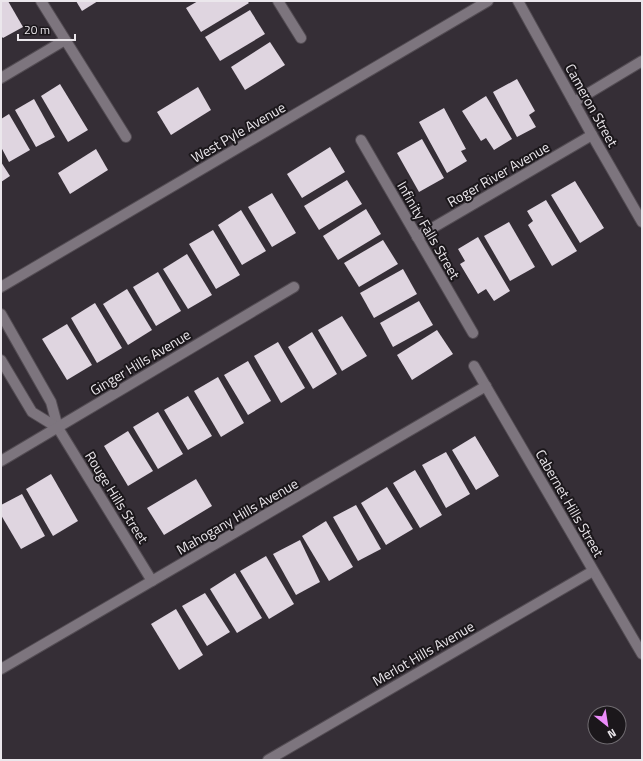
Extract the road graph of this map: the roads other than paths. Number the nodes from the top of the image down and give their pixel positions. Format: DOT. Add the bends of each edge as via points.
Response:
graph roads {
  1 [pos="41,1"];
  2 [pos="278,1"];
  3 [pos="488,1"];
  4 [pos="518,1"];
  5 [pos="301,38"];
  6 [pos="65,40"];
  7 [pos="642,61"];
  8 [pos="1,78"];
  9 [pos="574,102"];
  10 [pos="592,135"];
  11 [pos="126,137"];
  12 [pos="361,140"];
  13 [pos="642,222"];
  14 [pos="418,237"];
  15 [pos="1,287"];
  16 [pos="294,287"];
  17 [pos="1,314"];
  18 [pos="473,333"];
  19 [pos="1,360"];
  20 [pos="474,366"];
  21 [pos="486,386"];
  22 [pos="58,428"];
  23 [pos="1,461"];
  24 [pos="593,571"];
  25 [pos="152,582"];
  26 [pos="642,654"];
  27 [pos="1,669"];
  28 [pos="268,760"];
  1 -- 6 [label="street"];
  2 -- 5 [label="street"];
  3 -- 15 [label="street, West Pyle Avenue"];
  4 -- 9 [label="street, Cameron Street"];
  6 -- 8 [label="street"];
  6 -- 11 [label="street"];
  7 -- 9 [label="street"];
  9 -- 10 [label="street, Cameron Street"];
  10 -- 13 [label="street, Cameron Street"];
  10 -- 14 [label="street, Roger River Avenue"];
  12 -- 14 [label="street, Infinity Falls Street"];
  14 -- 18 [label="street, Infinity Falls Street"];
  16 -- 22 [label="street, Ginger Hills Avenue"];
  17 -- 22 [label="street" via="51,402"];
  19 -- 22 [label="street" via="32,412"];
  20 -- 21 [label="street, Cabernet Hills Street"];
  21 -- 24 [label="street, Cabernet Hills Street"];
  21 -- 25 [label="street, Mahogany Hills Avenue"];
  22 -- 23 [label="street, Ginger Hills Avenue"];
  22 -- 25 [label="street, Rouge Hills Street"];
  24 -- 26 [label="street, Cabernet Hills Street"];
  24 -- 28 [label="street, Merlot Hills Avenue"];
  25 -- 27 [label="street, Mahogany Hills Avenue"];
}
